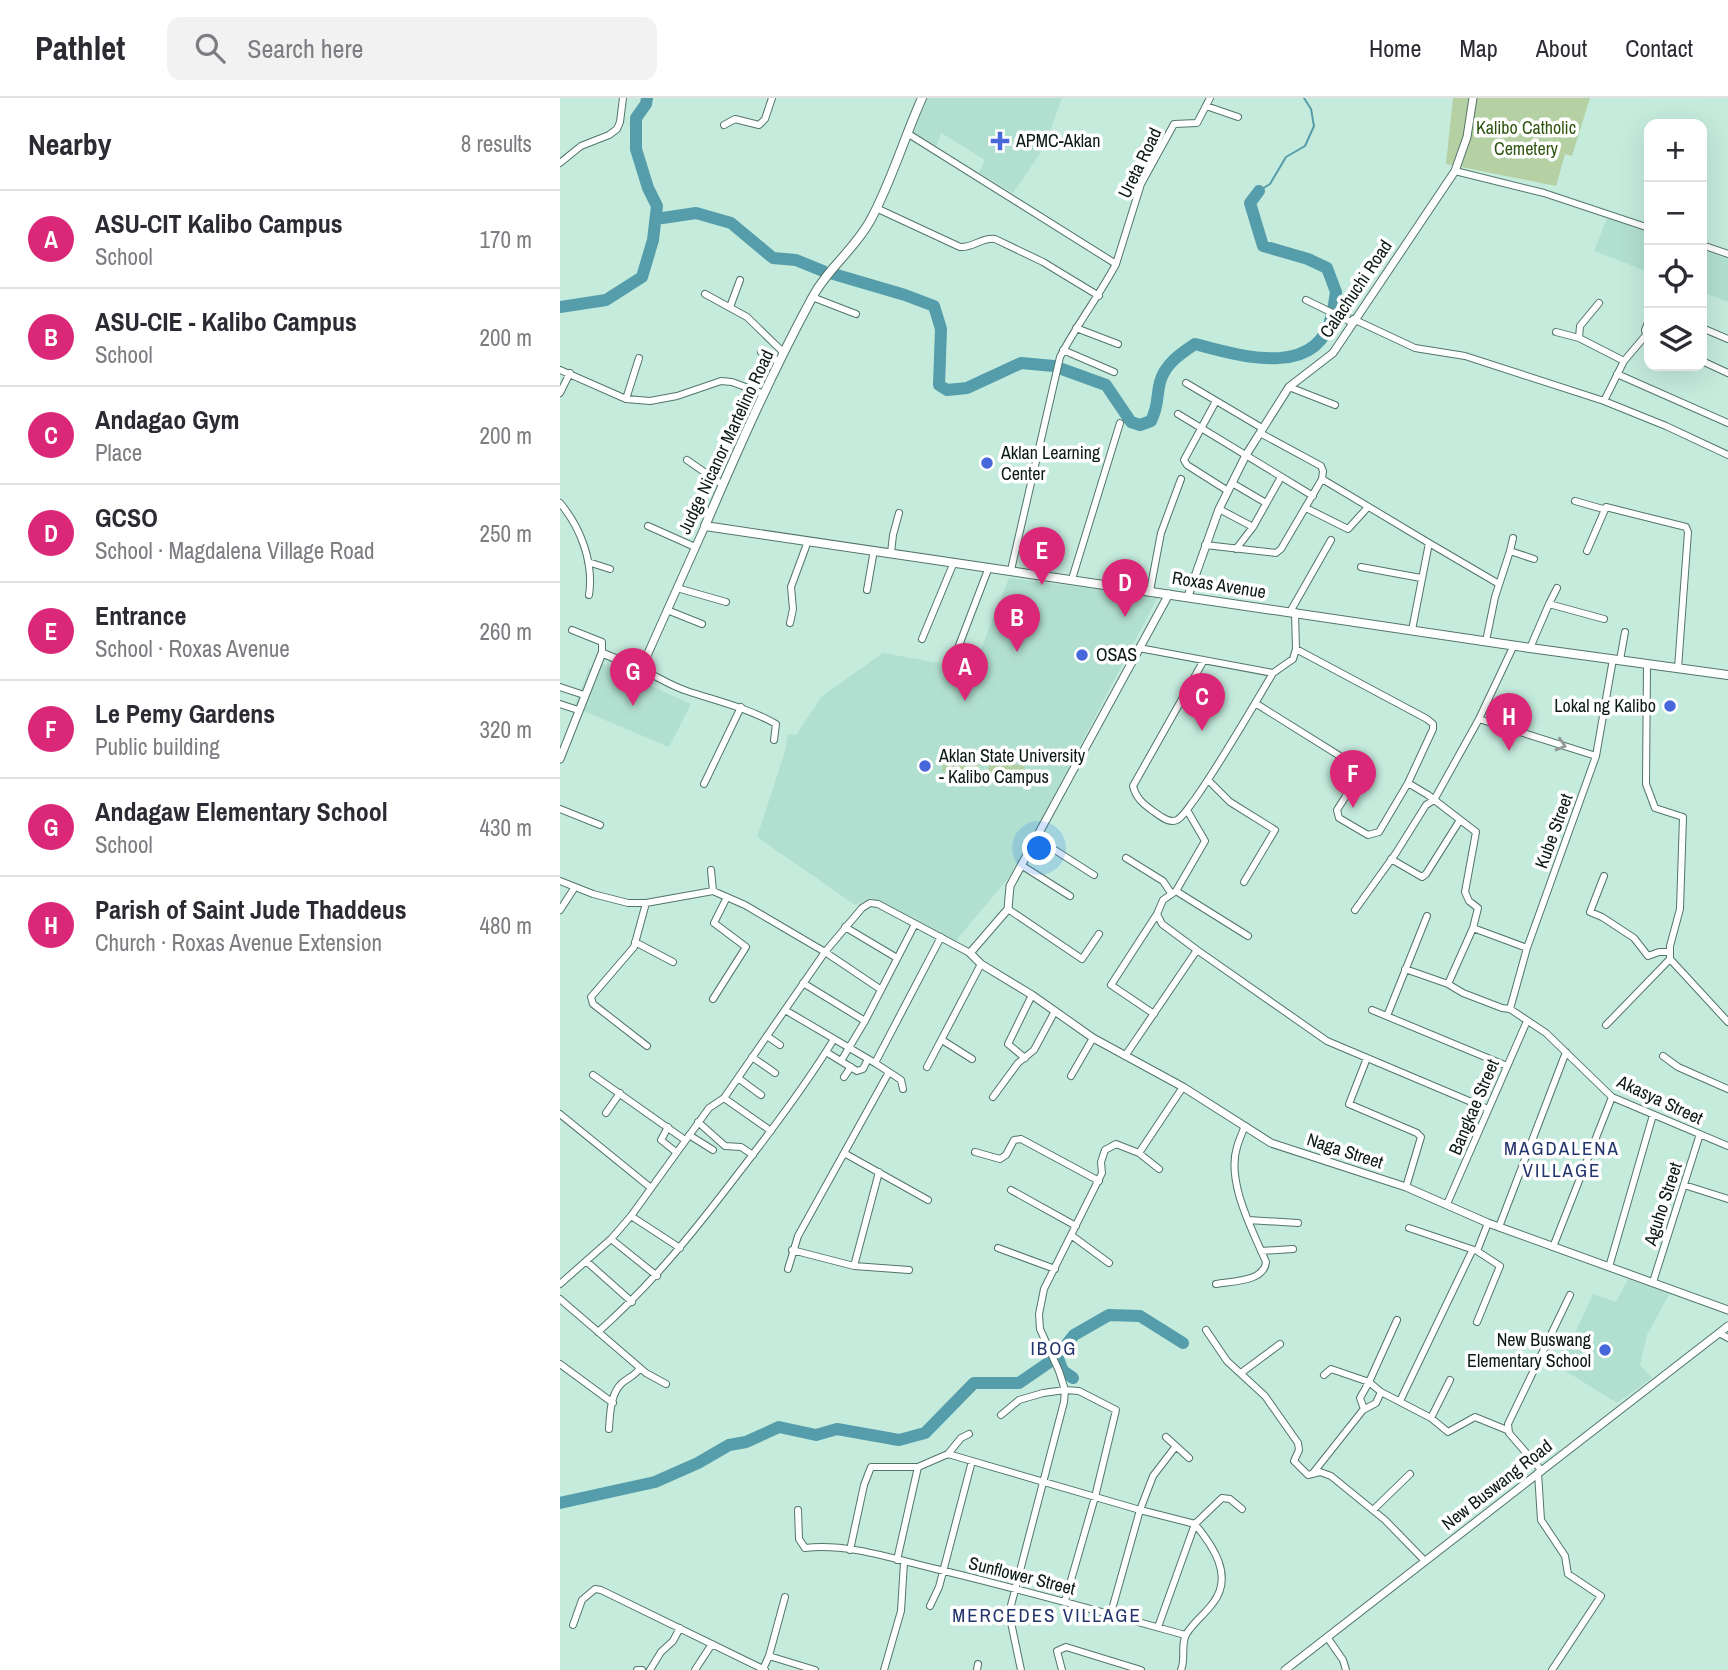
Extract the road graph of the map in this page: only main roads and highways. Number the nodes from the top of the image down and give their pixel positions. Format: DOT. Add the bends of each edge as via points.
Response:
graph roads {
  1 [pos="922,98"];
  2 [pos="705,526"];
  3 [pos="1728,675"];
  1 -- 2 [label="main road, Judge Nicanor Martelino Road" via="876,208 863,233 812,297"];
  2 -- 3 [label="main road, Roxas Avenue"];
}
